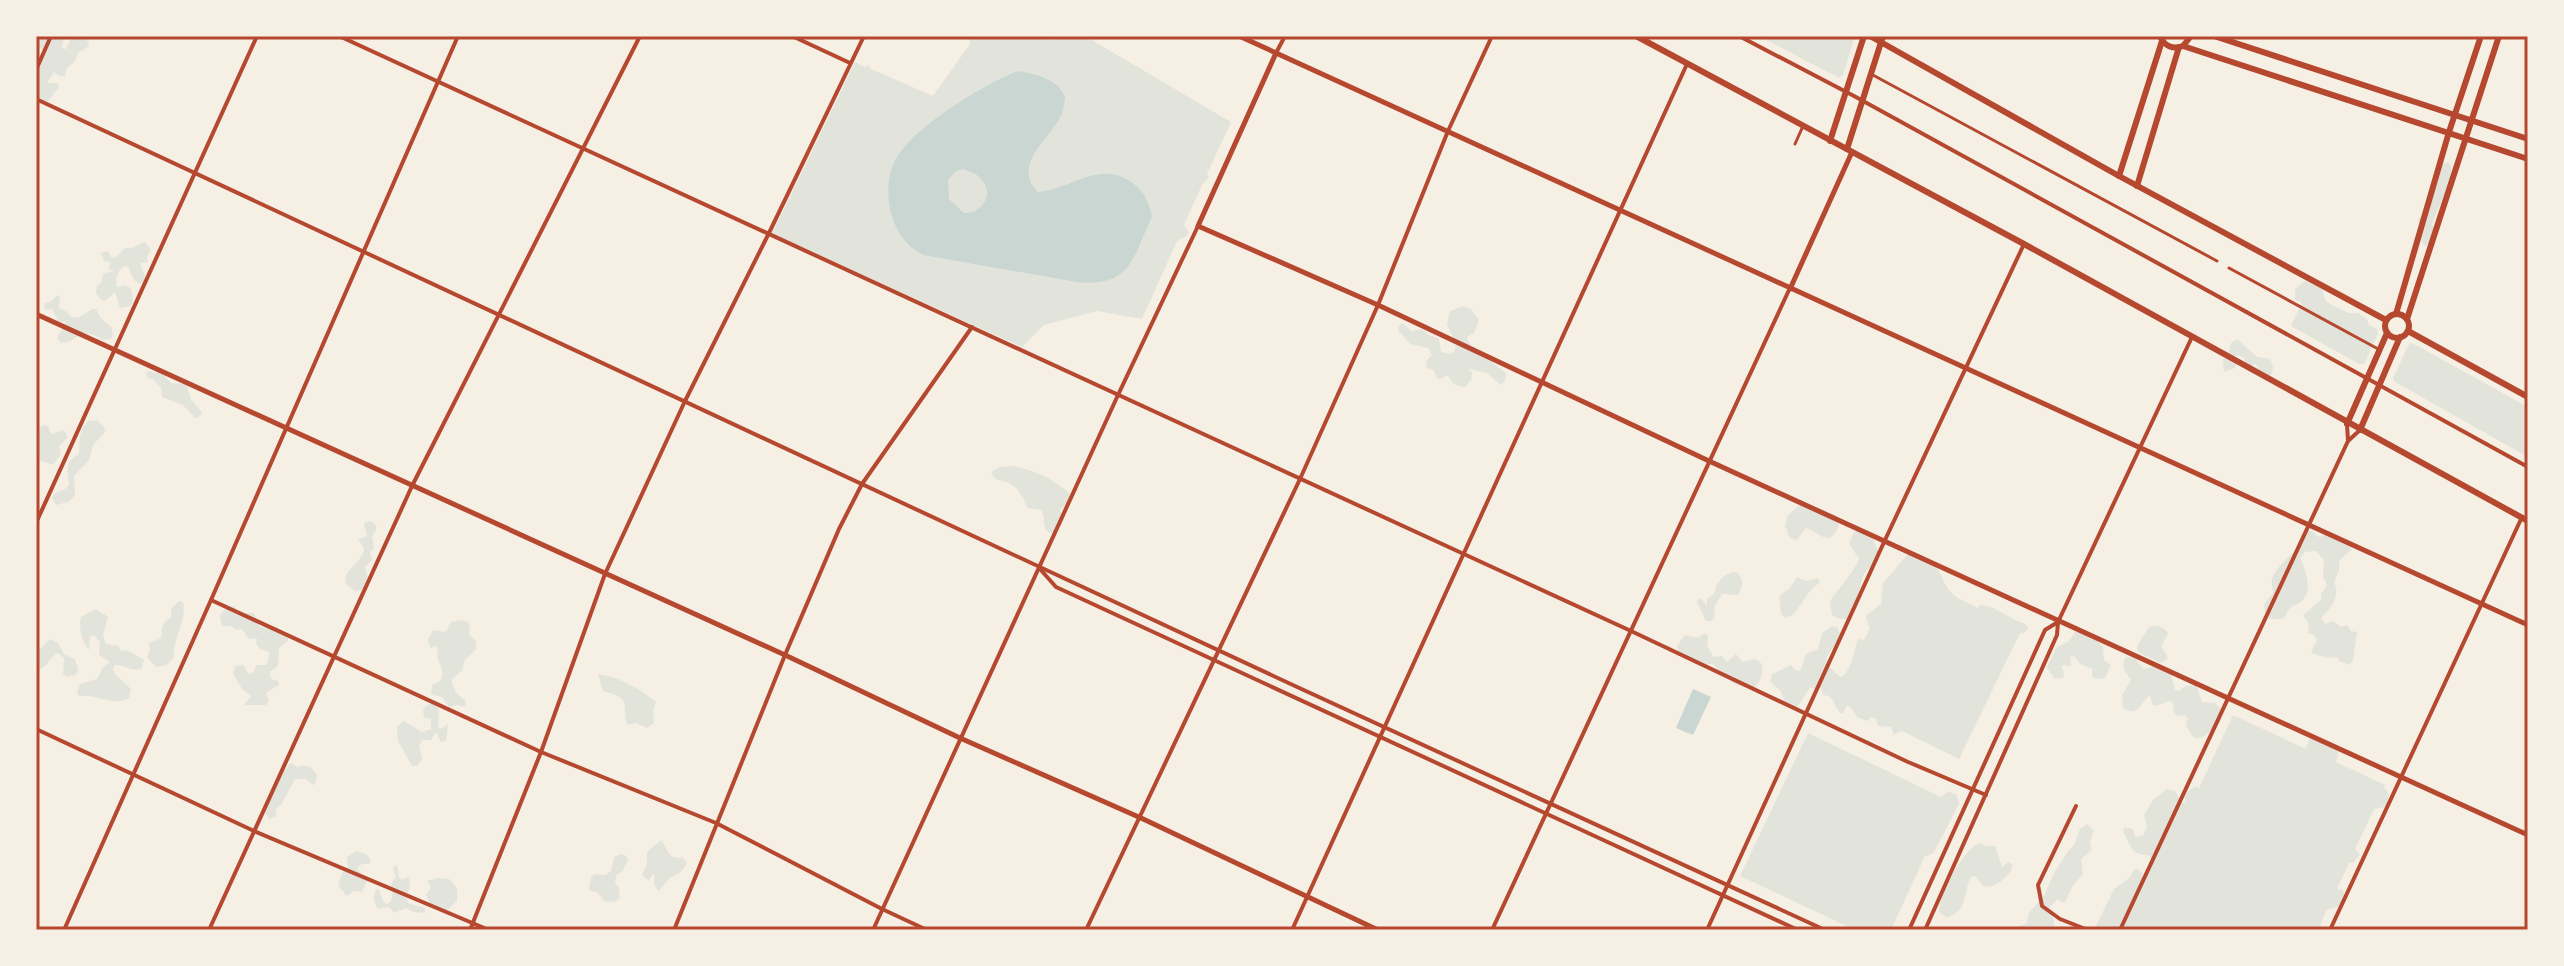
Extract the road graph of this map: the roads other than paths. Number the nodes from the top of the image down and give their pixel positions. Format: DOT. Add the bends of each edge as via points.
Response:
graph roads {
  1 [pos="51,36"];
  2 [pos="257,36"];
  3 [pos="339,36"];
  4 [pos="458,36"];
  5 [pos="640,36"];
  6 [pos="792,36"];
  7 [pos="864,36"];
  8 [pos="1239,36"];
  9 [pos="1285,36"];
  10 [pos="1492,36"];
  11 [pos="1636,36"];
  12 [pos="1739,36"];
  13 [pos="1867,36"];
  14 [pos="2191,36"];
  15 [pos="2214,36"];
  16 [pos="2481,36"];
  17 [pos="2499,36"];
  18 [pos="2160,37"];
  19 [pos="1882,39"];
  20 [pos="2181,47"];
  21 [pos="1276,53"];
  22 [pos="850,63"];
  23 [pos="1687,64"];
  24 [pos="36,70"];
  25 [pos="1871,74"];
  26 [pos="439,81"];
  27 [pos="1846,93"];
  28 [pos="36,99"];
  29 [pos="1863,101"];
  30 [pos="2455,115"];
  31 [pos="2472,121"];
  32 [pos="1803,126"];
  33 [pos="1448,131"];
  34 [pos="2449,132"];
  35 [pos="2466,138"];
  36 [pos="2528,139"];
  37 [pos="1830,141"];
  38 [pos="1795,144"];
  39 [pos="582,148"];
  40 [pos="1849,150"];
  41 [pos="2528,159"];
  42 [pos="193,174"];
  43 [pos="2119,176"];
  44 [pos="2137,186"];
  45 [pos="1620,212"];
  46 [pos="1198,226"];
  47 [pos="768,235"];
  48 [pos="2024,244"];
  49 [pos="364,252"];
  50 [pos="2217,261"];
  51 [pos="2229,268"];
  52 [pos="1789,290"];
  53 [pos="1378,305"];
  54 [pos="497,313"];
  55 [pos="36,314"];
  56 [pos="2396,314"];
  57 [pos="2407,319"];
  58 [pos="2386,320"];
  59 [pos="972,327"];
  60 [pos="2408,331"];
  61 [pos="2387,333"];
  62 [pos="2192,337"];
  63 [pos="2400,337"];
  64 [pos="114,350"];
  65 [pos="2380,350"];
  66 [pos="1966,370"];
  67 [pos="2367,379"];
  68 [pos="1542,383"];
  69 [pos="2379,385"];
  70 [pos="1118,395"];
  71 [pos="2528,397"];
  72 [pos="685,401"];
  73 [pos="2347,424"];
  74 [pos="286,428"];
  75 [pos="2360,430"];
  76 [pos="2348,441"];
  77 [pos="2138,449"];
  78 [pos="1709,461"];
  79 [pos="2528,467"];
  80 [pos="1300,479"];
  81 [pos="862,484"];
  82 [pos="412,486"];
  83 [pos="2525,519"];
  84 [pos="37,520"];
  85 [pos="2308,526"];
  86 [pos="1885,540"];
  87 [pos="1465,555"];
  88 [pos="1039,567"];
  89 [pos="605,574"];
  90 [pos="211,600"];
  91 [pos="2482,605"];
  92 [pos="2058,622"];
  93 [pos="2528,625"];
  94 [pos="1631,631"];
  95 [pos="1218,650"];
  96 [pos="785,655"];
  97 [pos="332,657"];
  98 [pos="1214,660"];
  99 [pos="1295,686"];
  100 [pos="1290,697"];
  101 [pos="2226,698"];
  102 [pos="1806,713"];
  103 [pos="1384,727"];
  104 [pos="36,729"];
  105 [pos="960,738"];
  106 [pos="1379,738"];
  107 [pos="541,752"];
  108 [pos="1470,767"];
  109 [pos="133,774"];
  110 [pos="1465,778"];
  111 [pos="2401,779"];
  112 [pos="1972,790"];
  113 [pos="1986,795"];
  114 [pos="1550,803"];
  115 [pos="2076,806"];
  116 [pos="1545,815"];
  117 [pos="1141,818"];
  118 [pos="716,823"];
  119 [pos="254,831"];
  120 [pos="2528,835"];
  121 [pos="1642,845"];
  122 [pos="1636,856"];
  123 [pos="1727,885"];
  124 [pos="1722,896"];
  125 [pos="1308,897"];
  126 [pos="882,909"];
  127 [pos="473,923"];
  128 [pos="1813,928"];
  129 [pos="64,930"];
  130 [pos="209,930"];
  131 [pos="470,930"];
  132 [pos="489,930"];
  133 [pos="674,930"];
  134 [pos="873,930"];
  135 [pos="927,930"];
  136 [pos="1086,930"];
  137 [pos="1292,930"];
  138 [pos="1378,930"];
  139 [pos="1492,930"];
  140 [pos="1707,930"];
  141 [pos="1798,930"];
  142 [pos="1825,930"];
  143 [pos="1909,930"];
  144 [pos="1925,930"];
  145 [pos="2088,930"];
  146 [pos="2120,930"];
  147 [pos="2330,930"];
  1 -- 24 [label="street"];
  2 -- 42 [label="street"];
  3 -- 26 [label="street"];
  4 -- 26 [label="street"];
  5 -- 39 [label="street"];
  6 -- 22 [label="street"];
  7 -- 22 [label="street"];
  8 -- 21 [label="street"];
  9 -- 21 [label="street"];
  10 -- 33 [label="street"];
  11 -- 23 [label="main road"];
  12 -- 27 [label="street"];
  13 -- 19 [label="main road"];
  13 -- 27 [label="main road"];
  14 -- 20 [label="main road"];
  15 -- 30 [label="main road"];
  16 -- 30 [label="main road"];
  17 -- 31 [label="main road"];
  18 -- 20 [label="main road" via="2170,47"];
  18 -- 43 [label="main road"];
  19 -- 25 [label="main road"];
  19 -- 43 [label="main road"];
  20 -- 34 [label="main road"];
  20 -- 44 [label="main road"];
  21 -- 33 [label="street"];
  21 -- 46 [label="street"];
  22 -- 47 [label="street"];
  23 -- 32 [label="main road"];
  23 -- 45 [label="street"];
  25 -- 29 [label="main road"];
  25 -- 50 [label="street"];
  26 -- 39 [label="street"];
  26 -- 49 [label="street"];
  27 -- 29 [label="street"];
  27 -- 37 [label="main road"];
  28 -- 42 [label="street"];
  29 -- 40 [label="main road"];
  29 -- 67 [label="street"];
  30 -- 31 [label="main road"];
  30 -- 34 [label="main road"];
  31 -- 35 [label="main road"];
  31 -- 36 [label="main road"];
  32 -- 37 [label="main road"];
  32 -- 38 [label="street"];
  33 -- 45 [label="street"];
  33 -- 53 [label="street"];
  34 -- 35 [label="main road"];
  34 -- 56 [label="main road"];
  35 -- 41 [label="main road"];
  35 -- 57 [label="main road"];
  37 -- 40 [label="main road"];
  39 -- 47 [label="street"];
  39 -- 54 [label="street"];
  40 -- 48 [label="main road"];
  40 -- 52 [label="street"];
  42 -- 49 [label="street"];
  42 -- 64 [label="street"];
  43 -- 44 [label="main road"];
  44 -- 58 [label="main road"];
  45 -- 52 [label="street"];
  45 -- 68 [label="street"];
  46 -- 53 [label="street"];
  46 -- 70 [label="street"];
  47 -- 59 [label="street"];
  47 -- 72 [label="street"];
  48 -- 62 [label="main road"];
  48 -- 66 [label="street"];
  49 -- 54 [label="street"];
  49 -- 74 [label="street"];
  51 -- 65 [label="street"];
  52 -- 66 [label="street"];
  52 -- 78 [label="street"];
  53 -- 68 [label="street"];
  53 -- 80 [label="street"];
  54 -- 72 [label="street"];
  54 -- 82 [label="street"];
  55 -- 64 [label="street"];
  56 -- 57 [label="main road"];
  56 -- 58 [label="main road"];
  57 -- 60 [label="main road"];
  58 -- 61 [label="main road"];
  59 -- 70 [label="street"];
  59 -- 81 [label="street"];
  60 -- 63 [label="main road"];
  60 -- 71 [label="main road"];
  61 -- 63 [label="main road"];
  61 -- 65 [label="main road"];
  62 -- 73 [label="main road"];
  62 -- 77 [label="street"];
  63 -- 69 [label="main road"];
  64 -- 74 [label="street"];
  64 -- 84 [label="street"];
  65 -- 67 [label="main road"];
  66 -- 77 [label="street"];
  66 -- 86 [label="street"];
  67 -- 69 [label="street"];
  67 -- 73 [label="main road"];
  68 -- 78 [label="street"];
  68 -- 87 [label="street"];
  69 -- 75 [label="main road"];
  69 -- 79 [label="street"];
  70 -- 80 [label="street"];
  70 -- 88 [label="street"];
  72 -- 81 [label="street"];
  72 -- 89 [label="street"];
  73 -- 75 [label="main road"];
  73 -- 76 [label="street"];
  74 -- 82 [label="street"];
  74 -- 90 [label="street"];
  75 -- 76 [label="street"];
  75 -- 83 [label="main road"];
  76 -- 85 [label="street"];
  77 -- 85 [label="street"];
  77 -- 92 [label="street"];
  78 -- 86 [label="street"];
  78 -- 94 [label="street"];
  80 -- 87 [label="street"];
  80 -- 95 [label="street"];
  81 -- 88 [label="street"];
  81 -- 96 [label="street"];
  82 -- 89 [label="street"];
  82 -- 97 [label="street"];
  83 -- 91 [label="street"];
  85 -- 91 [label="street"];
  85 -- 101 [label="street"];
  86 -- 92 [label="street"];
  86 -- 102 [label="street"];
  87 -- 94 [label="street"];
  87 -- 103 [label="street"];
  88 -- 95 [label="street"];
  88 -- 98 [label="street" via="1056,587"];
  88 -- 105 [label="street"];
  89 -- 96 [label="street"];
  89 -- 107 [label="street"];
  90 -- 97 [label="street"];
  90 -- 109 [label="street"];
  91 -- 93 [label="street"];
  91 -- 111 [label="street"];
  92 -- 101 [label="street"];
  92 -- 112 [label="street" via="2045,630"];
  92 -- 113 [label="street" via="2057,635"];
  94 -- 102 [label="street"];
  94 -- 114 [label="street"];
  95 -- 98 [label="street"];
  95 -- 99 [label="street"];
  96 -- 105 [label="street"];
  96 -- 118 [label="street"];
  97 -- 107 [label="street"];
  97 -- 119 [label="street"];
  98 -- 100 [label="street"];
  98 -- 117 [label="street"];
  99 -- 100 [label="street"];
  99 -- 103 [label="street"];
  100 -- 106 [label="street"];
  101 -- 111 [label="street"];
  101 -- 146 [label="street"];
  102 -- 112 [label="street"];
  102 -- 123 [label="street"];
  103 -- 106 [label="street"];
  103 -- 108 [label="street"];
  104 -- 109 [label="street"];
  105 -- 117 [label="street"];
  105 -- 126 [label="street"];
  106 -- 110 [label="street"];
  106 -- 125 [label="street"];
  107 -- 118 [label="street"];
  107 -- 127 [label="street"];
  108 -- 110 [label="street"];
  108 -- 114 [label="street"];
  109 -- 119 [label="street"];
  109 -- 129 [label="street"];
  110 -- 116 [label="street"];
  111 -- 120 [label="street"];
  111 -- 147 [label="street"];
  112 -- 113 [label="street"];
  112 -- 143 [label="street"];
  113 -- 144 [label="street"];
  114 -- 116 [label="street"];
  114 -- 121 [label="street"];
  115 -- 145 [label="street" via="2038,885 2042,906"];
  116 -- 122 [label="street"];
  116 -- 139 [label="street"];
  117 -- 125 [label="street"];
  117 -- 136 [label="street"];
  118 -- 126 [label="street"];
  118 -- 133 [label="street"];
  119 -- 127 [label="street"];
  119 -- 130 [label="street"];
  121 -- 122 [label="street"];
  121 -- 123 [label="street"];
  122 -- 124 [label="street"];
  123 -- 124 [label="street"];
  123 -- 128 [label="street"];
  124 -- 140 [label="street"];
  124 -- 141 [label="street"];
  125 -- 137 [label="street"];
  125 -- 138 [label="street"];
  126 -- 134 [label="street"];
  126 -- 135 [label="street"];
  127 -- 131 [label="street"];
  127 -- 132 [label="street"];
  128 -- 142 [label="street"];
}
